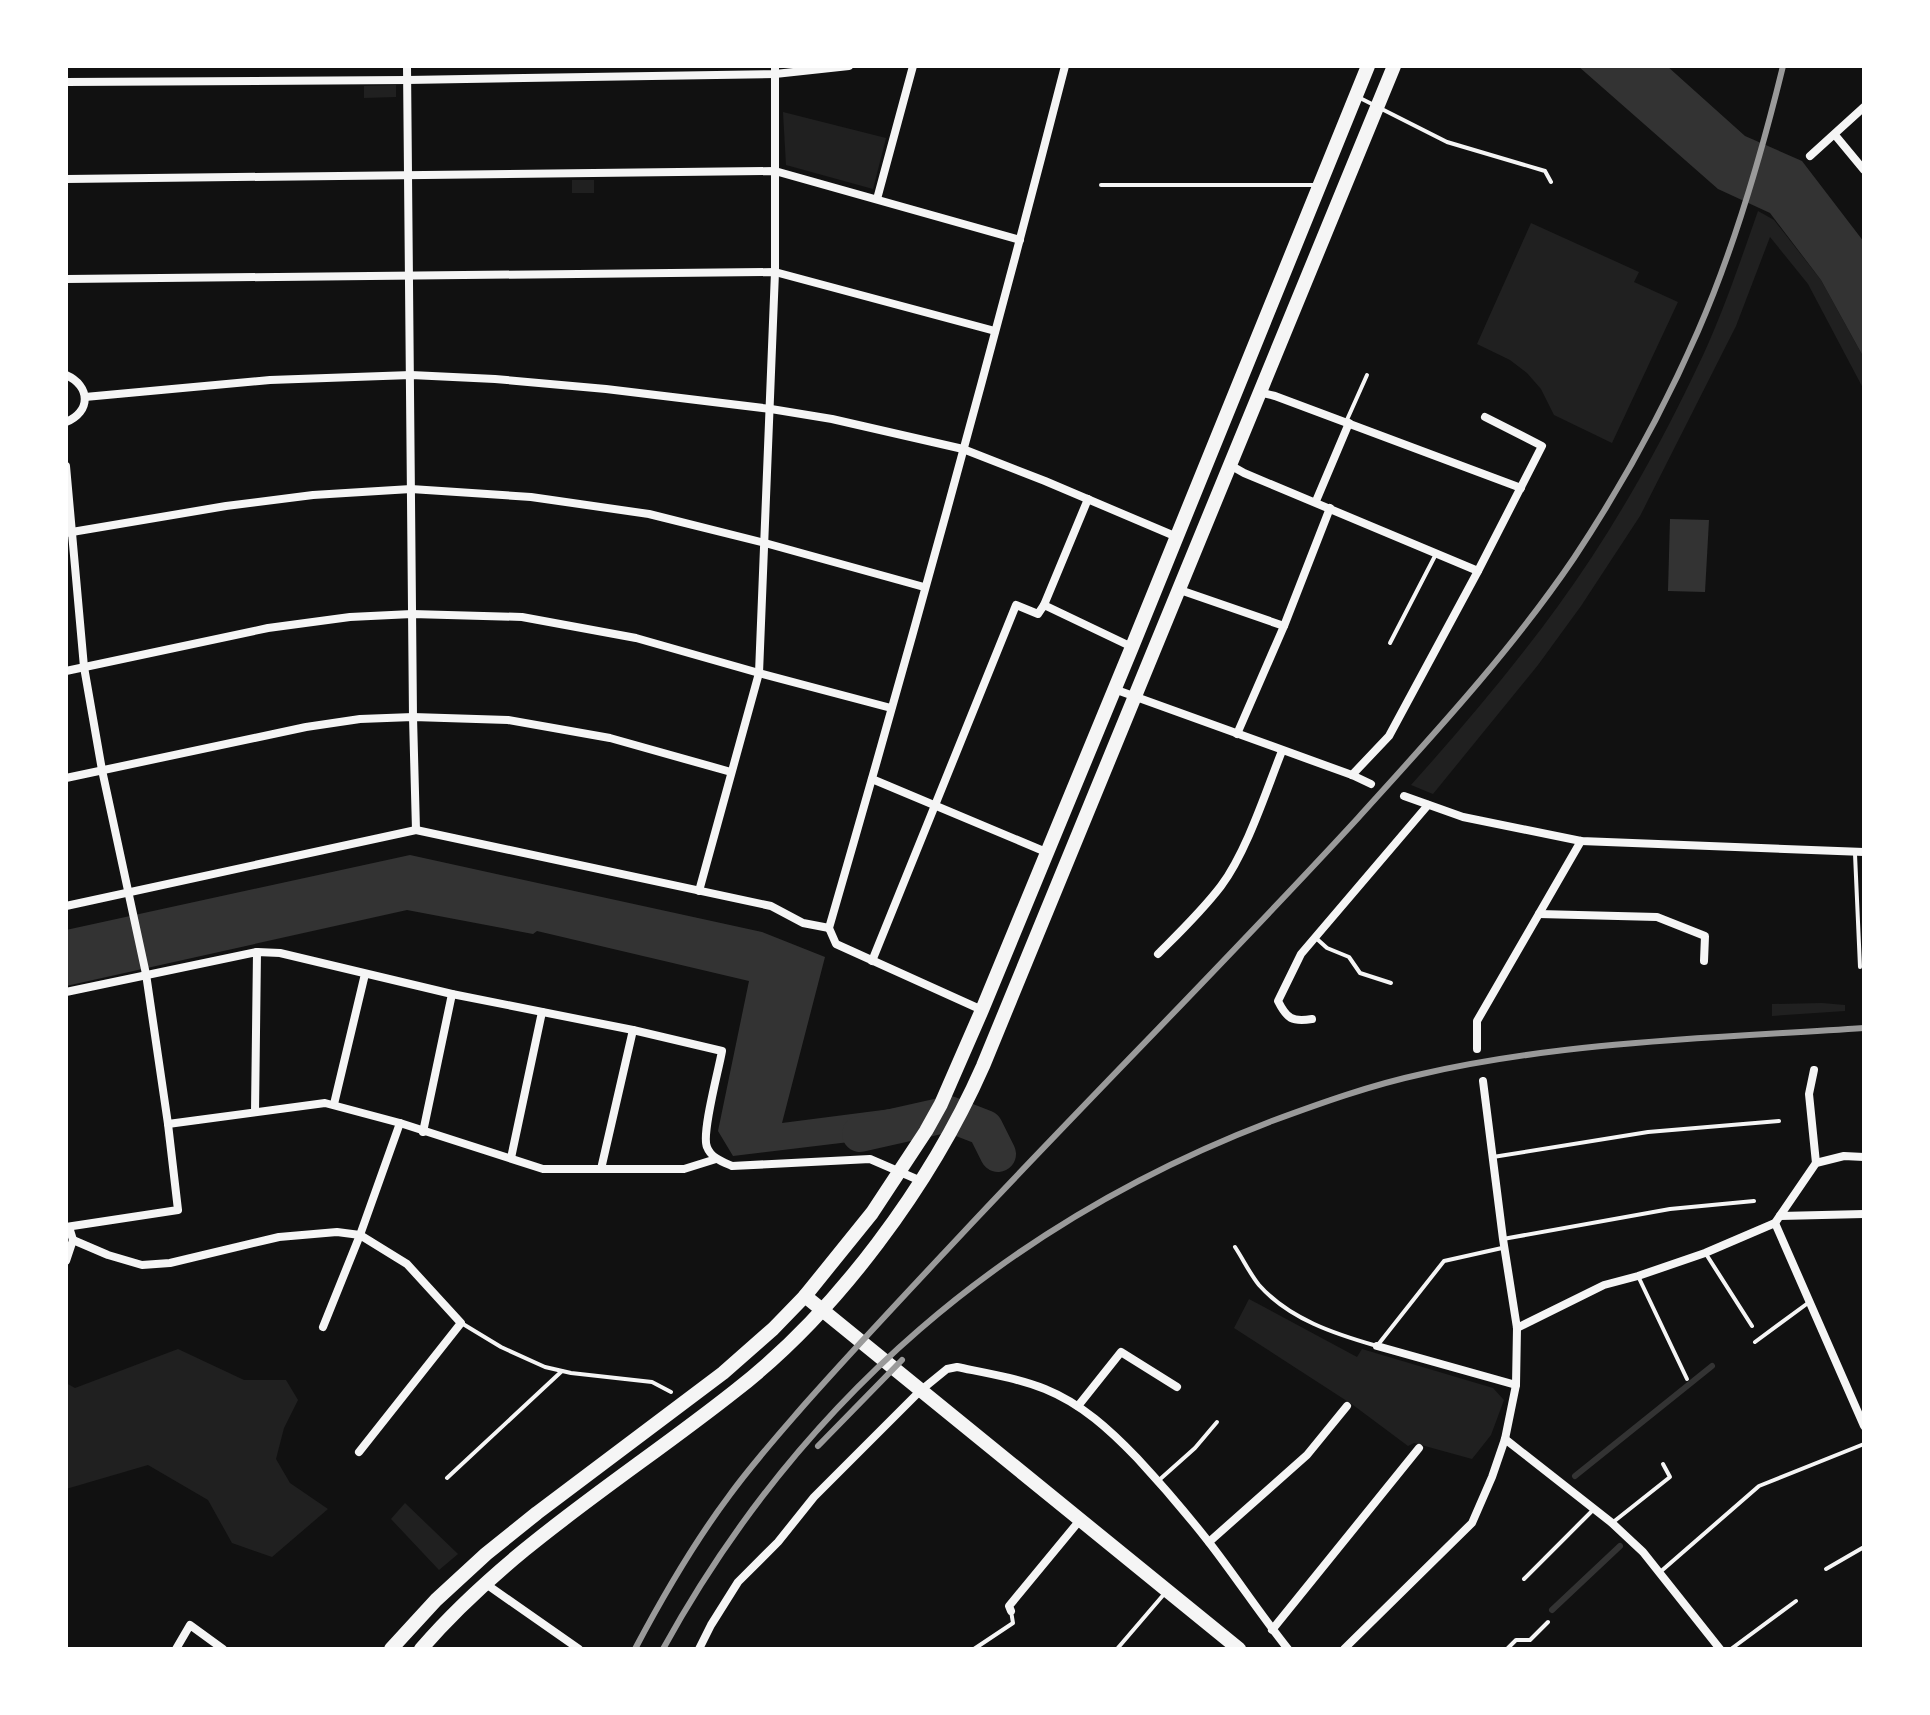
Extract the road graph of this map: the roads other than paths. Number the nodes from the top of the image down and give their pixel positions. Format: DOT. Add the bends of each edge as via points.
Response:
graph roads {
  1 [pos="407,66"];
  2 [pos="849,66"];
  3 [pos="913,66"];
  4 [pos="1065,66"];
  5 [pos="1368,66"];
  6 [pos="1394,66"];
  7 [pos="775,70"];
  8 [pos="407,80"];
  9 [pos="66,82"];
  10 [pos="1355,96"];
  11 [pos="1376,107"];
  12 [pos="1864,107"];
  13 [pos="1835,135"];
  14 [pos="1810,156"];
  15 [pos="1864,170"];
  16 [pos="775,171"];
  17 [pos="409,176"];
  18 [pos="66,179"];
  19 [pos="1551,182"];
  20 [pos="1101,185"];
  21 [pos="1319,185"];
  22 [pos="877,199"];
  23 [pos="1020,240"];
  24 [pos="775,272"];
  25 [pos="409,275"];
  26 [pos="66,279"];
  27 [pos="995,331"];
  28 [pos="66,375"];
  29 [pos="411,375"];
  30 [pos="1367,375"];
  31 [pos="1259,392"];
  32 [pos="85,397"];
  33 [pos="771,409"];
  34 [pos="1485,417"];
  35 [pos="66,422"];
  36 [pos="1347,423"];
  37 [pos="963,449"];
  38 [pos="1230,465"];
  39 [pos="66,466"];
  40 [pos="1521,488"];
  41 [pos="411,489"];
  42 [pos="1088,499"];
  43 [pos="1316,501"];
  44 [pos="1330,508"];
  45 [pos="69,532"];
  46 [pos="1177,537"];
  47 [pos="765,543"];
  48 [pos="1436,554"];
  49 [pos="1478,571"];
  50 [pos="924,587"];
  51 [pos="1180,590"];
  52 [pos="1044,605"];
  53 [pos="412,614"];
  54 [pos="1284,626"];
  55 [pos="1390,643"];
  56 [pos="1132,647"];
  57 [pos="84,667"];
  58 [pos="66,671"];
  59 [pos="759,673"];
  60 [pos="1114,689"];
  61 [pos="1135,697"];
  62 [pos="891,708"];
  63 [pos="413,717"];
  64 [pos="1237,734"];
  65 [pos="1282,751"];
  66 [pos="102,770"];
  67 [pos="731,772"];
  68 [pos="1352,775"];
  69 [pos="66,778"];
  70 [pos="872,779"];
  71 [pos="1371,784"];
  72 [pos="1404,796"];
  73 [pos="935,804"];
  74 [pos="1428,805"];
  75 [pos="416,830"];
  76 [pos="1581,841"];
  77 [pos="1046,852"];
  78 [pos="1859,852"];
  79 [pos="699,891"];
  80 [pos="127,893"];
  81 [pos="66,906"];
  82 [pos="1539,914"];
  83 [pos="829,928"];
  84 [pos="1315,937"];
  85 [pos="1862,951"];
  86 [pos="257,952"];
  87 [pos="1158,954"];
  88 [pos="872,961"];
  89 [pos="1704,961"];
  90 [pos="1860,967"];
  91 [pos="145,970"];
  92 [pos="365,974"];
  93 [pos="1391,983"];
  94 [pos="66,992"];
  95 [pos="452,994"];
  96 [pos="982,1010"];
  97 [pos="542,1012"];
  98 [pos="1312,1019"];
  99 [pos="633,1030"];
  100 [pos="1477,1049"];
  101 [pos="1814,1070"];
  102 [pos="1483,1081"];
  103 [pos="334,1104"];
  104 [pos="255,1112"];
  105 [pos="1779,1121"];
  106 [pos="400,1123"];
  107 [pos="168,1124"];
  108 [pos="423,1132"];
  109 [pos="1493,1157"];
  110 [pos="1864,1157"];
  111 [pos="511,1158"];
  112 [pos="716,1159"];
  113 [pos="1816,1163"];
  114 [pos="601,1169"];
  115 [pos="900,1173"];
  116 [pos="921,1181"];
  117 [pos="1754,1201"];
  118 [pos="1864,1214"];
  119 [pos="1777,1220"];
  120 [pos="68,1227"];
  121 [pos="360,1235"];
  122 [pos="73,1240"];
  123 [pos="1504,1243"];
  124 [pos="1235,1247"];
  125 [pos="1705,1253"];
  126 [pos="66,1261"];
  127 [pos="1638,1276"];
  128 [pos="805,1296"];
  129 [pos="1810,1302"];
  130 [pos="822,1310"];
  131 [pos="461,1323"];
  132 [pos="1752,1326"];
  133 [pos="323,1327"];
  134 [pos="1517,1328"];
  135 [pos="1755,1342"];
  136 [pos="1377,1346"];
  137 [pos="562,1371"];
  138 [pos="1687,1379"];
  139 [pos="1516,1385"];
  140 [pos="1177,1387"];
  141 [pos="920,1391"];
  142 [pos="671,1392"];
  143 [pos="1078,1406"];
  144 [pos="1347,1406"];
  145 [pos="1217,1422"];
  146 [pos="1864,1426"];
  147 [pos="1505,1439"];
  148 [pos="1864,1444"];
  149 [pos="1419,1448"];
  150 [pos="359,1452"];
  151 [pos="1663,1464"];
  152 [pos="447,1478"];
  153 [pos="1158,1481"];
  154 [pos="1595,1509"];
  155 [pos="1080,1520"];
  156 [pos="1612,1523"];
  157 [pos="1209,1542"];
  158 [pos="1864,1547"];
  159 [pos="1826,1569"];
  160 [pos="1659,1573"];
  161 [pos="1524,1579"];
  162 [pos="486,1584"];
  163 [pos="1167,1591"];
  164 [pos="1796,1601"];
  165 [pos="1011,1611"];
  166 [pos="1548,1622"];
  167 [pos="1272,1630"];
  168 [pos="176,1649"];
  169 [pos="223,1649"];
  170 [pos="391,1649"];
  171 [pos="421,1649"];
  172 [pos="579,1649"];
  173 [pos="699,1649"];
  174 [pos="974,1649"];
  175 [pos="1117,1649"];
  176 [pos="1239,1649"];
  177 [pos="1288,1649"];
  178 [pos="1344,1649"];
  179 [pos="1507,1649"];
  180 [pos="1720,1649"];
  181 [pos="1731,1649"];
  1 -- 8 [label="street"];
  2 -- 7 [label="street"];
  3 -- 22 [label="street"];
  4 -- 23 [label="street"];
  5 -- 10 [label="main road"];
  6 -- 11 [label="main road"];
  7 -- 8 [label="street"];
  7 -- 16 [label="street"];
  8 -- 9 [label="street"];
  8 -- 17 [label="street"];
  10 -- 11 [label="lane"];
  10 -- 21 [label="main road"];
  11 -- 19 [label="lane" via="1447,142 1545,171"];
  11 -- 31 [label="main road"];
  12 -- 13 [label="street"];
  13 -- 14 [label="street"];
  13 -- 15 [label="street"];
  16 -- 17 [label="street"];
  16 -- 22 [label="street"];
  16 -- 24 [label="street"];
  17 -- 18 [label="street"];
  17 -- 25 [label="street"];
  20 -- 21 [label="lane"];
  21 -- 46 [label="main road"];
  22 -- 23 [label="street"];
  23 -- 27 [label="street"];
  24 -- 25 [label="street"];
  24 -- 27 [label="street"];
  24 -- 33 [label="street"];
  25 -- 26 [label="street"];
  25 -- 29 [label="street"];
  27 -- 37 [label="street"];
  28 -- 32 [label="street" via="79,383"];
  29 -- 32 [label="street" via="270,380"];
  29 -- 33 [label="street" via="606,389"];
  29 -- 41 [label="street"];
  30 -- 36 [label="lane"];
  31 -- 36 [label="street"];
  31 -- 38 [label="main road"];
  32 -- 35 [label="street" via="81,412"];
  33 -- 37 [label="street"];
  33 -- 47 [label="street"];
  34 -- 40 [label="street" via="1542,446"];
  36 -- 40 [label="street"];
  36 -- 43 [label="street"];
  37 -- 42 [label="street"];
  37 -- 50 [label="street"];
  38 -- 43 [label="street"];
  38 -- 51 [label="main road"];
  39 -- 45 [label="street"];
  40 -- 49 [label="street"];
  41 -- 45 [label="street" via="226,506"];
  41 -- 47 [label="street" via="531,497 649,514"];
  41 -- 53 [label="street"];
  42 -- 46 [label="street"];
  42 -- 52 [label="street"];
  43 -- 44 [label="street"];
  44 -- 48 [label="street"];
  44 -- 54 [label="street"];
  45 -- 57 [label="street"];
  46 -- 56 [label="main road"];
  47 -- 50 [label="street"];
  47 -- 59 [label="street"];
  48 -- 49 [label="street"];
  48 -- 55 [label="lane"];
  49 -- 68 [label="street" via="1389,736"];
  50 -- 62 [label="street"];
  51 -- 54 [label="street"];
  51 -- 61 [label="main road"];
  52 -- 56 [label="street"];
  52 -- 73 [label="street" via="1038,614 1016,605"];
  53 -- 57 [label="street" via="268,628"];
  53 -- 59 [label="street" via="522,617 636,638"];
  53 -- 63 [label="street"];
  54 -- 64 [label="street"];
  56 -- 60 [label="main road"];
  57 -- 58 [label="street"];
  57 -- 66 [label="street"];
  59 -- 62 [label="street"];
  59 -- 67 [label="street"];
  60 -- 61 [label="street"];
  60 -- 77 [label="main road"];
  61 -- 64 [label="street"];
  61 -- 116 [label="main road" via="966,1104"];
  62 -- 70 [label="street"];
  63 -- 66 [label="street" via="306,727"];
  63 -- 67 [label="street" via="508,720 610,738"];
  63 -- 75 [label="street"];
  64 -- 65 [label="street"];
  65 -- 68 [label="street"];
  65 -- 87 [label="street" via="1223,884"];
  66 -- 69 [label="street"];
  66 -- 80 [label="street"];
  67 -- 79 [label="street"];
  68 -- 71 [label="street"];
  70 -- 73 [label="street"];
  70 -- 83 [label="street"];
  72 -- 74 [label="street"];
  73 -- 77 [label="street"];
  73 -- 88 [label="street"];
  74 -- 76 [label="street"];
  74 -- 84 [label="street"];
  75 -- 79 [label="street"];
  75 -- 80 [label="street"];
  76 -- 78 [label="street"];
  76 -- 82 [label="street"];
  77 -- 96 [label="main road"];
  78 -- 85 [label="lane"];
  79 -- 83 [label="street" via="771,906 803,923"];
  80 -- 81 [label="street"];
  80 -- 91 [label="street"];
  82 -- 89 [label="street" via="1657,917 1705,936"];
  82 -- 100 [label="street" via="1477,1021"];
  83 -- 88 [label="street" via="836,944"];
  84 -- 93 [label="lane" via="1349,957 1360,973"];
  84 -- 98 [label="street" via="1278,1001 1285,1015 1297,1021"];
  85 -- 90 [label="lane"];
  86 -- 91 [label="street"];
  86 -- 92 [label="street"];
  86 -- 104 [label="street"];
  88 -- 96 [label="street"];
  91 -- 94 [label="street"];
  91 -- 107 [label="street"];
  92 -- 95 [label="street"];
  92 -- 103 [label="street"];
  95 -- 97 [label="street"];
  95 -- 108 [label="street"];
  96 -- 115 [label="main road" via="941,1104"];
  97 -- 99 [label="street"];
  97 -- 111 [label="street"];
  99 -- 112 [label="street" via="722,1051 706,1132 706,1146"];
  99 -- 114 [label="street"];
  101 -- 113 [label="street" via="1809,1094"];
  102 -- 109 [label="street"];
  103 -- 104 [label="street"];
  103 -- 106 [label="street"];
  104 -- 107 [label="street"];
  105 -- 109 [label="lane" via="1648,1132"];
  106 -- 108 [label="street"];
  106 -- 121 [label="street"];
  107 -- 120 [label="street" via="178,1210"];
  108 -- 111 [label="street"];
  109 -- 123 [label="street"];
  110 -- 113 [label="street"];
  111 -- 114 [label="street" via="543,1169"];
  112 -- 114 [label="street" via="684,1169"];
  112 -- 115 [label="street" via="732,1166 870,1159"];
  113 -- 119 [label="street"];
  115 -- 116 [label="street"];
  115 -- 128 [label="main road"];
  116 -- 130 [label="main road"];
  117 -- 123 [label="lane" via="1670,1209"];
  118 -- 119 [label="street"];
  119 -- 125 [label="street"];
  119 -- 129 [label="street"];
  120 -- 122 [label="street"];
  121 -- 122 [label="street" via="279,1237 142,1265"];
  121 -- 131 [label="street" via="407,1264"];
  121 -- 133 [label="street"];
  122 -- 126 [label="street"];
  123 -- 134 [label="street"];
  123 -- 136 [label="lane" via="1444,1261"];
  124 -- 136 [label="lane" via="1258,1284 1285,1309"];
  125 -- 127 [label="street"];
  125 -- 132 [label="lane"];
  127 -- 134 [label="street" via="1604,1285"];
  127 -- 138 [label="lane"];
  128 -- 130 [label="main road"];
  128 -- 170 [label="main road" via="723,1373 486,1554"];
  129 -- 135 [label="lane"];
  129 -- 146 [label="street"];
  130 -- 141 [label="main road"];
  130 -- 162 [label="main road" via="737,1390 549,1530"];
  131 -- 137 [label="lane" via="529,1361"];
  131 -- 150 [label="street"];
  134 -- 139 [label="street"];
  136 -- 139 [label="street"];
  137 -- 142 [label="lane" via="652,1382"];
  137 -- 152 [label="lane"];
  139 -- 147 [label="street"];
  140 -- 143 [label="street" via="1121,1352"];
  141 -- 143 [label="street" via="957,1367 1020,1380"];
  141 -- 155 [label="main road"];
  141 -- 173 [label="street" via="738,1582"];
  143 -- 153 [label="street"];
  144 -- 157 [label="street" via="1307,1455"];
  145 -- 153 [label="lane"];
  147 -- 154 [label="street"];
  147 -- 178 [label="street" via="1472,1523"];
  148 -- 160 [label="lane" via="1759,1486"];
  149 -- 167 [label="street"];
  151 -- 156 [label="lane" via="1670,1477"];
  153 -- 157 [label="street"];
  154 -- 156 [label="street"];
  154 -- 161 [label="lane"];
  155 -- 163 [label="main road"];
  155 -- 165 [label="street" via="1009,1606"];
  156 -- 160 [label="street"];
  157 -- 167 [label="street"];
  158 -- 159 [label="lane"];
  160 -- 180 [label="street"];
  162 -- 171 [label="main road"];
  162 -- 172 [label="street"];
  163 -- 175 [label="lane"];
  163 -- 176 [label="main road"];
  164 -- 181 [label="lane"];
  165 -- 174 [label="lane" via="1013,1623"];
  166 -- 179 [label="lane" via="1530,1640 1516,1640"];
  167 -- 177 [label="street"];
  168 -- 169 [label="street" via="190,1625"];
}
